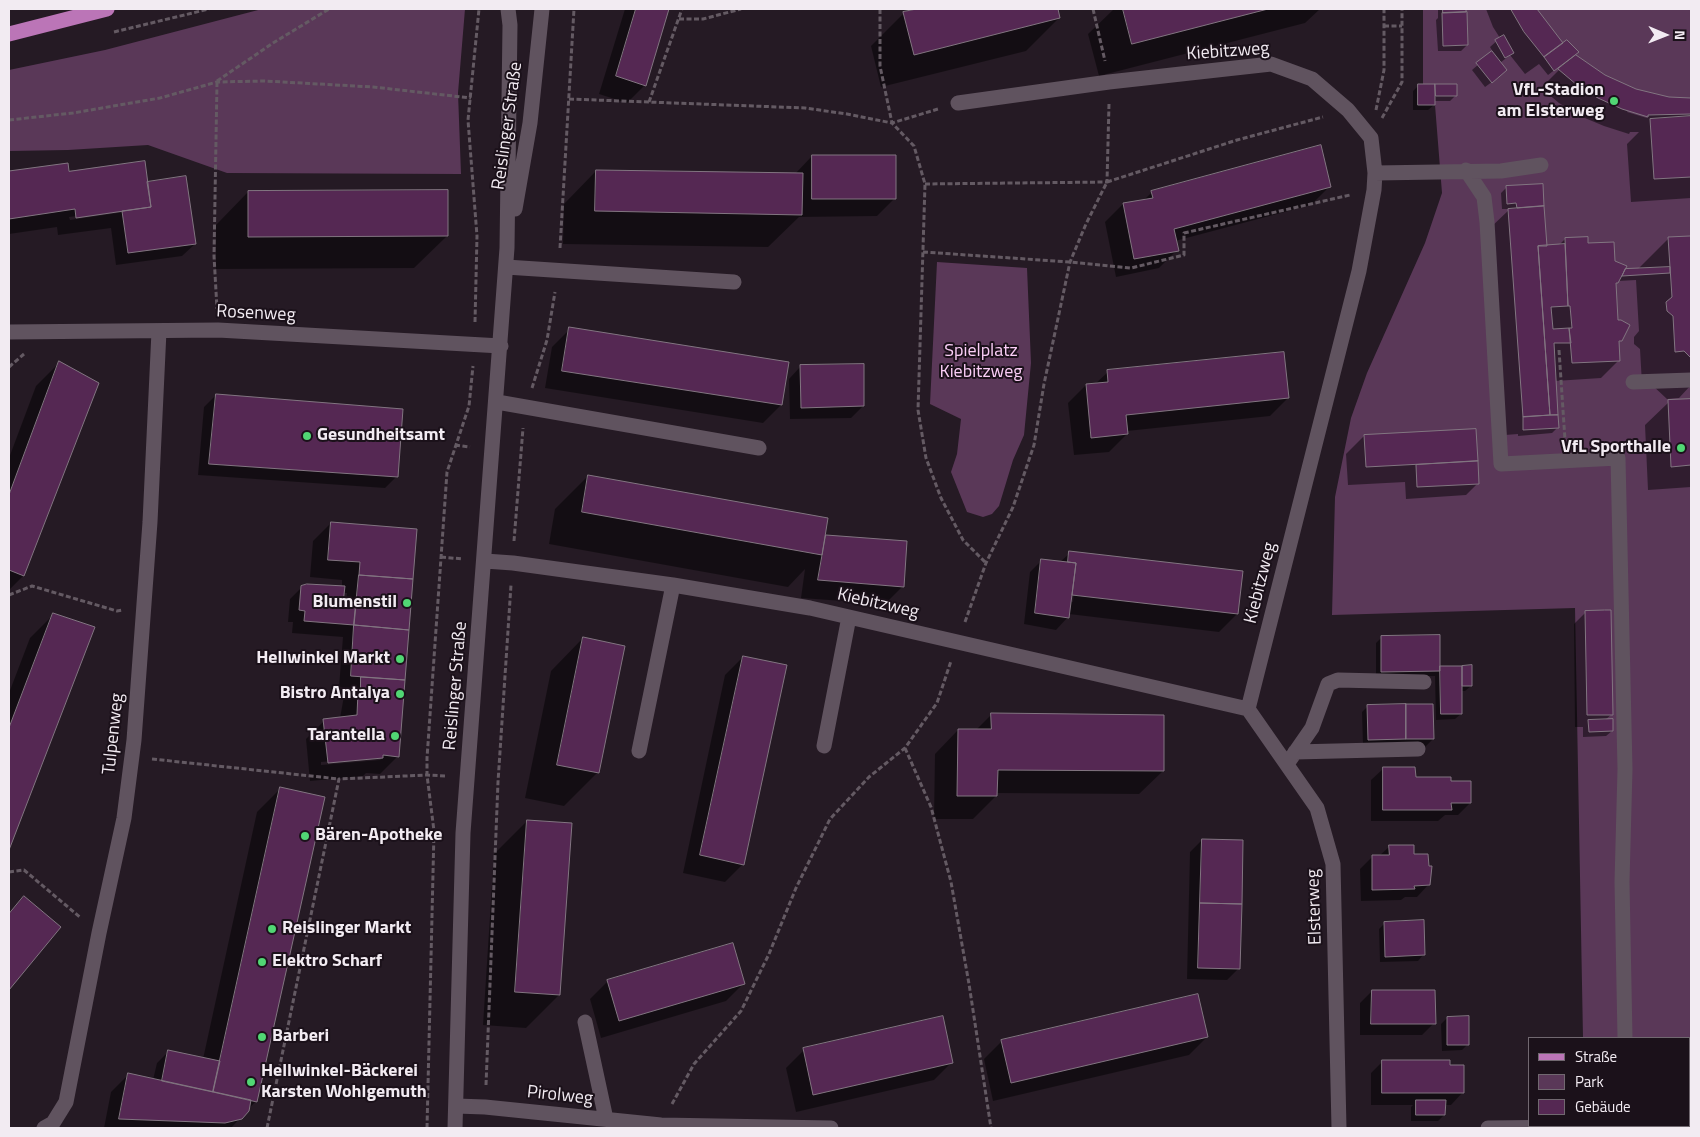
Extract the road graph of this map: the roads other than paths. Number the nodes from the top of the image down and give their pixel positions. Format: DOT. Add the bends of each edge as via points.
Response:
graph roads {
  1 [pos="107,9"];
  2 [pos="508,9"];
  3 [pos="542,9"];
  4 [pos="9,34"];
  5 [pos="958,103"];
  6 [pos="1541,164"];
  7 [pos="1466,170"];
  8 [pos="1375,173"];
  9 [pos="507,248"];
  10 [pos="506,267"];
  11 [pos="734,282"];
  12 [pos="159,330"];
  13 [pos="9,332"];
  14 [pos="501,346"];
  15 [pos="1691,380"];
  16 [pos="1633,382"];
  17 [pos="497,402"];
  18 [pos="760,448"];
  19 [pos="485,561"];
  20 [pos="673,585"];
  21 [pos="849,617"];
  22 [pos="1424,682"];
  23 [pos="1248,709"];
  24 [pos="824,746"];
  25 [pos="1418,749"];
  26 [pos="639,751"];
  27 [pos="1291,758"];
  28 [pos="585,1022"];
  29 [pos="1625,1037"];
  30 [pos="456,1106"];
  31 [pos="606,1119"];
  32 [pos="51,1126"];
  33 [pos="661,1127"];
  34 [pos="1575,1127"];
  35 [pos="456,1128"];
  36 [pos="831,1128"];
  37 [pos="1339,1128"];
  38 [pos="1488,1128"];
  1 -- 4 [label="main road"];
  2 -- 9 [label="street, Reislinger Straße"];
  3 -- 9 [label="street, Reislinger Straße" via="530,123"];
  5 -- 8 [label="street, Kiebitzweg" via="1271,64 1312,79 1348,110 1370,138"];
  6 -- 7 [label="street" via="1501,171"];
  7 -- 8 [label="street"];
  7 -- 29 [label="street" via="1484,197 1487,222 1501,464 1618,458 1626,769 1622,882"];
  8 -- 23 [label="street, Kiebitzweg" via="1359,271"];
  9 -- 10 [label="street, Reislinger Straße"];
  10 -- 11 [label="street"];
  10 -- 14 [label="street, Reislinger Straße"];
  12 -- 13 [label="street, Rosenweg"];
  12 -- 14 [label="street, Rosenweg" via="218,330"];
  12 -- 32 [label="street, Tulpenweg" via="144,608 124,818 66,1102"];
  14 -- 17 [label="street, Reislinger Straße"];
  15 -- 16 [label="street"];
  17 -- 18 [label="street"];
  17 -- 19 [label="street, Reislinger Straße"];
  19 -- 20 [label="street, Kiebitzweg"];
  19 -- 30 [label="street, Reislinger Straße" via="463,833"];
  20 -- 21 [label="street, Kiebitzweg"];
  20 -- 26 [label="street"];
  21 -- 23 [label="street, Kiebitzweg"];
  21 -- 24 [label="street"];
  22 -- 27 [label="street" via="1338,680 1328,684 1312,728"];
  23 -- 27 [label="street, Elsterweg"];
  25 -- 27 [label="street"];
  27 -- 37 [label="street, Elsterweg" via="1317,808 1334,864"];
  28 -- 31 [label="street"];
  30 -- 31 [label="street, Pirolweg"];
  30 -- 35 [label="street, Reislinger Straße"];
  31 -- 33 [label="street, Pirolweg"];
  33 -- 36 [label="street, Pirolweg"];
  34 -- 38 [label="street"];
}
